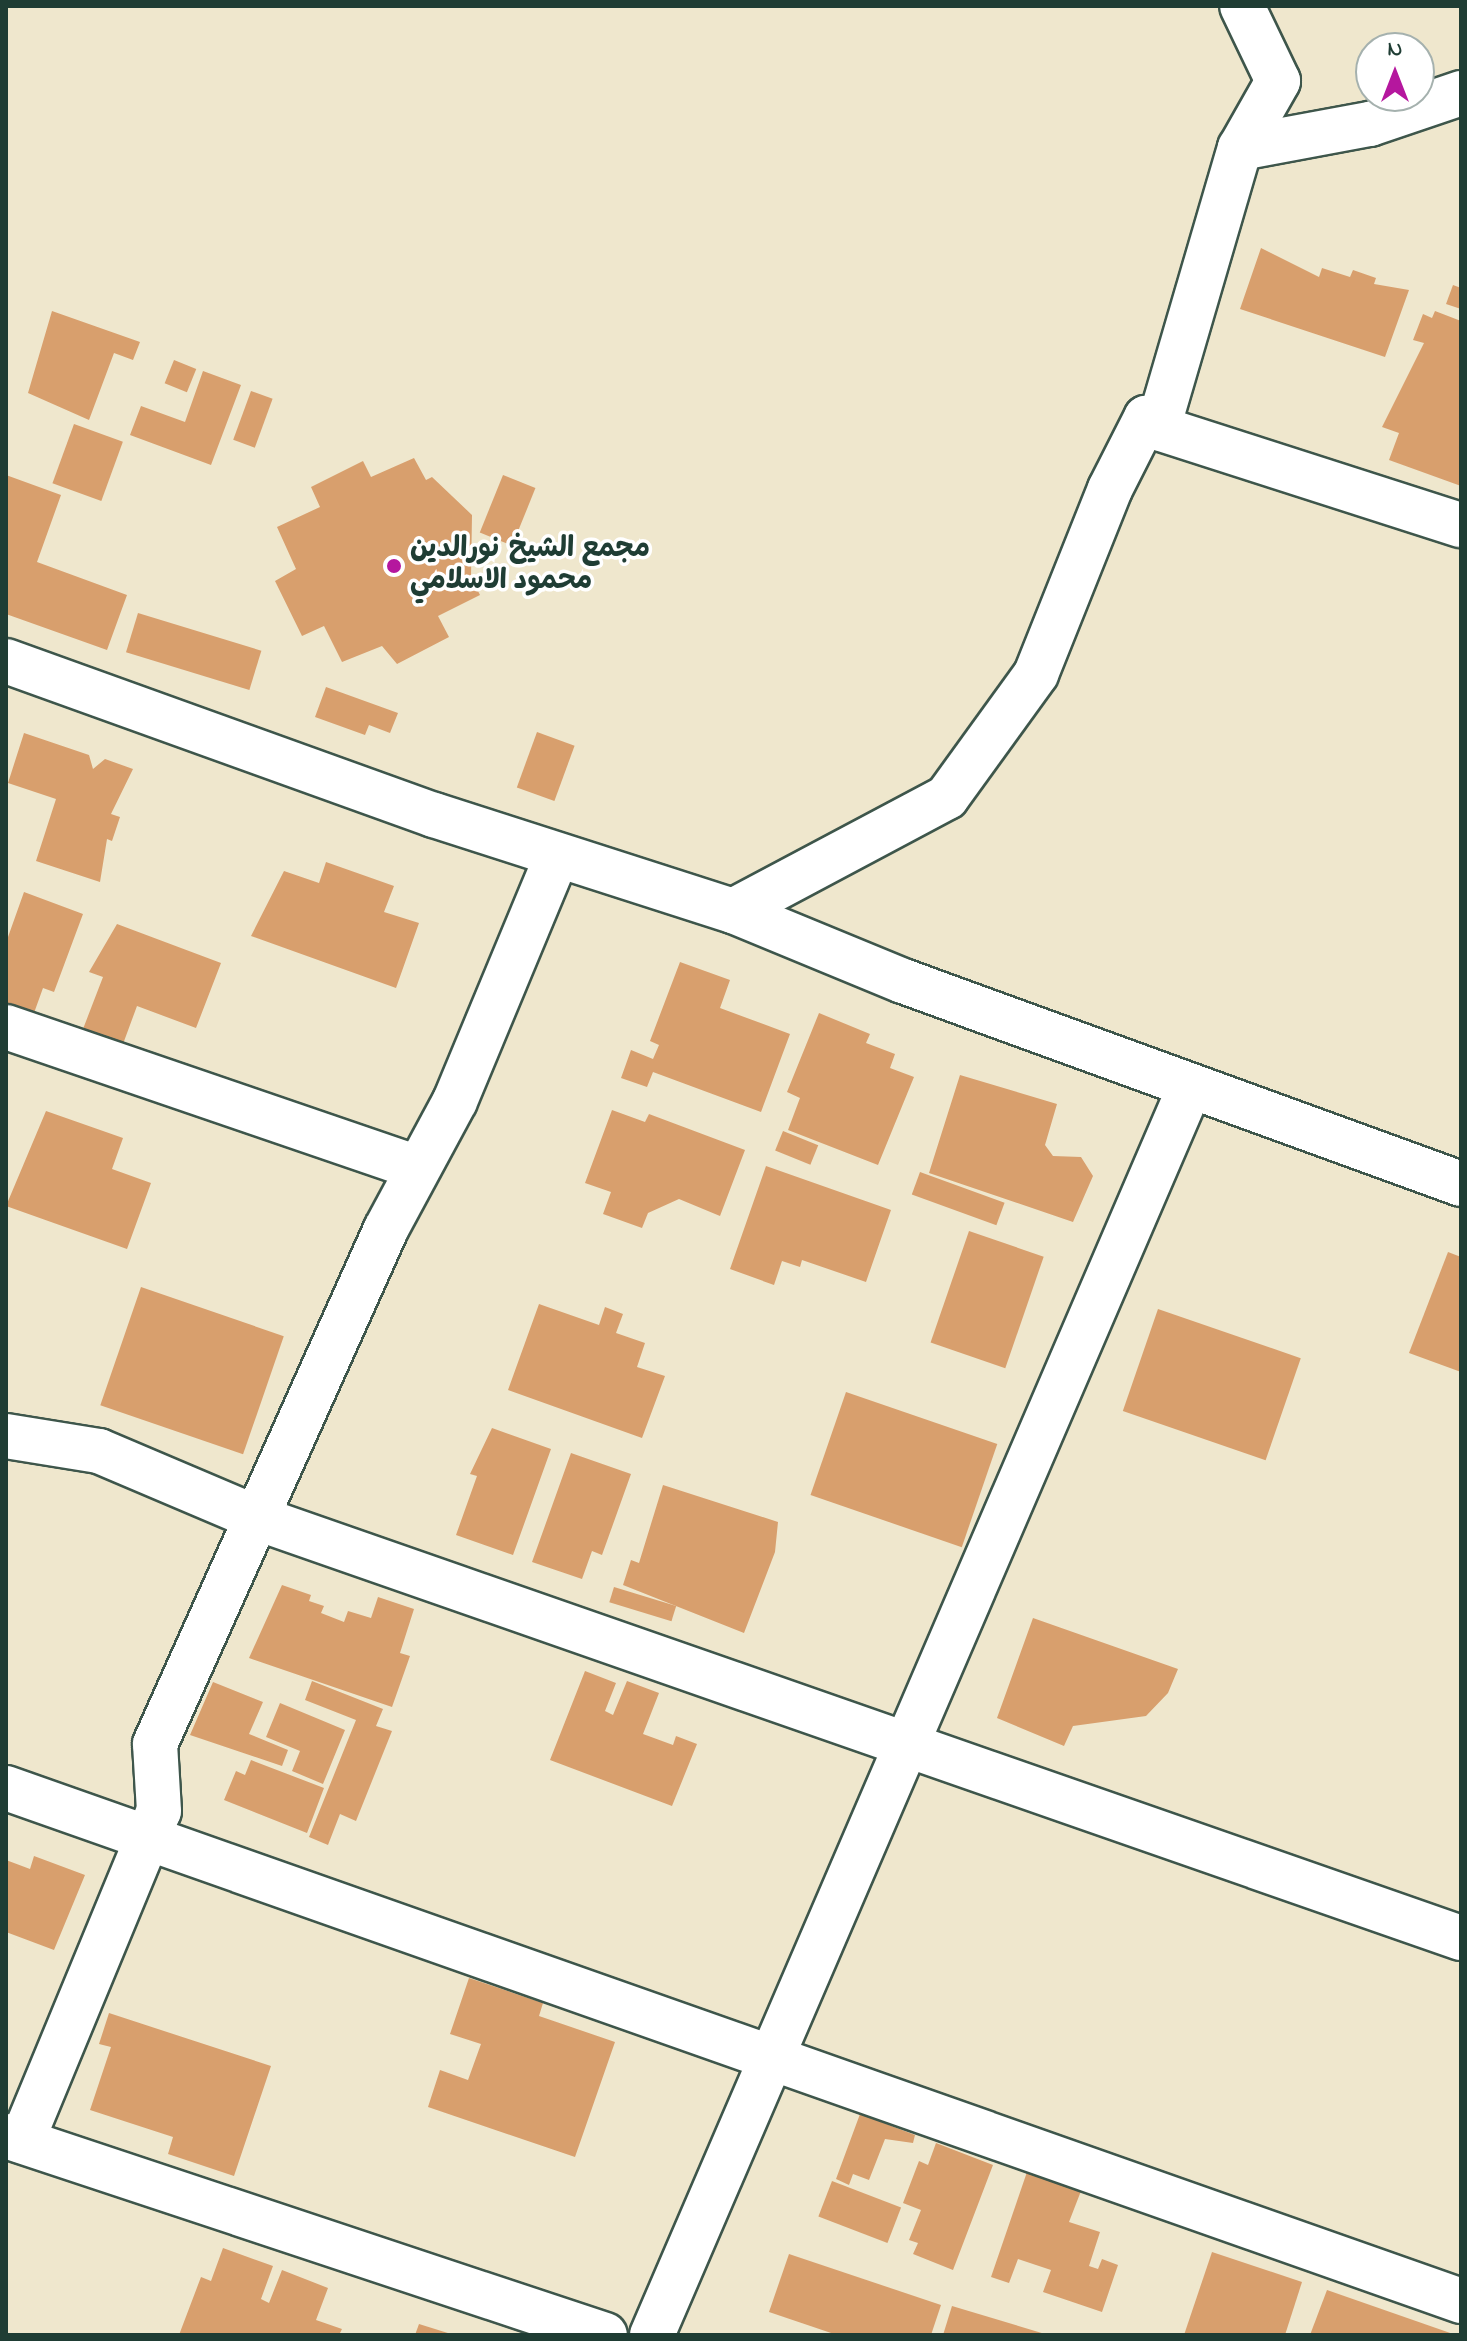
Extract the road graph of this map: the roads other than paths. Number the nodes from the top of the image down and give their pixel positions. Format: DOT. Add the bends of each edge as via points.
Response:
graph roads {
  1 [pos="1242,6"];
  2 [pos="1461,93"];
  3 [pos="1240,148"];
  4 [pos="1158,428"];
  5 [pos="1461,525"];
  6 [pos="6,661"];
  7 [pos="557,856"];
  8 [pos="733,911"];
  9 [pos="6,1027"];
  10 [pos="1190,1087"];
  11 [pos="415,1167"];
  12 [pos="1461,1184"];
  13 [pos="6,1436"];
  14 [pos="257,1518"];
  15 [pos="905,1748"];
  16 [pos="6,1788"];
  17 [pos="148,1838"];
  18 [pos="1461,1938"];
  19 [pos="771,2059"];
  20 [pos="14,2139"];
  21 [pos="1461,2301"];
  22 [pos="605,2335"];
  23 [pos="652,2335"];
  1 -- 3 [label="street" via="1278,81"];
  2 -- 3 [label="street" via="1370,124"];
  3 -- 4 [label="street"];
  4 -- 5 [label="street"];
  4 -- 8 [label="street" via="1146,418 1110,489 1036,674 947,797"];
  6 -- 7 [label="street"];
  7 -- 8 [label="street"];
  7 -- 11 [label="street" via="455,1101"];
  8 -- 10 [label="street"];
  9 -- 11 [label="street"];
  10 -- 12 [label="street"];
  10 -- 15 [label="street"];
  11 -- 14 [label="street"];
  13 -- 14 [label="street" via="99,1451"];
  14 -- 15 [label="street"];
  14 -- 17 [label="street" via="155,1744 159,1811"];
  15 -- 18 [label="street"];
  15 -- 19 [label="street"];
  16 -- 17 [label="street"];
  17 -- 19 [label="street"];
  17 -- 20 [label="street"];
  19 -- 21 [label="street"];
  19 -- 23 [label="street"];
  20 -- 22 [label="street"];
}
